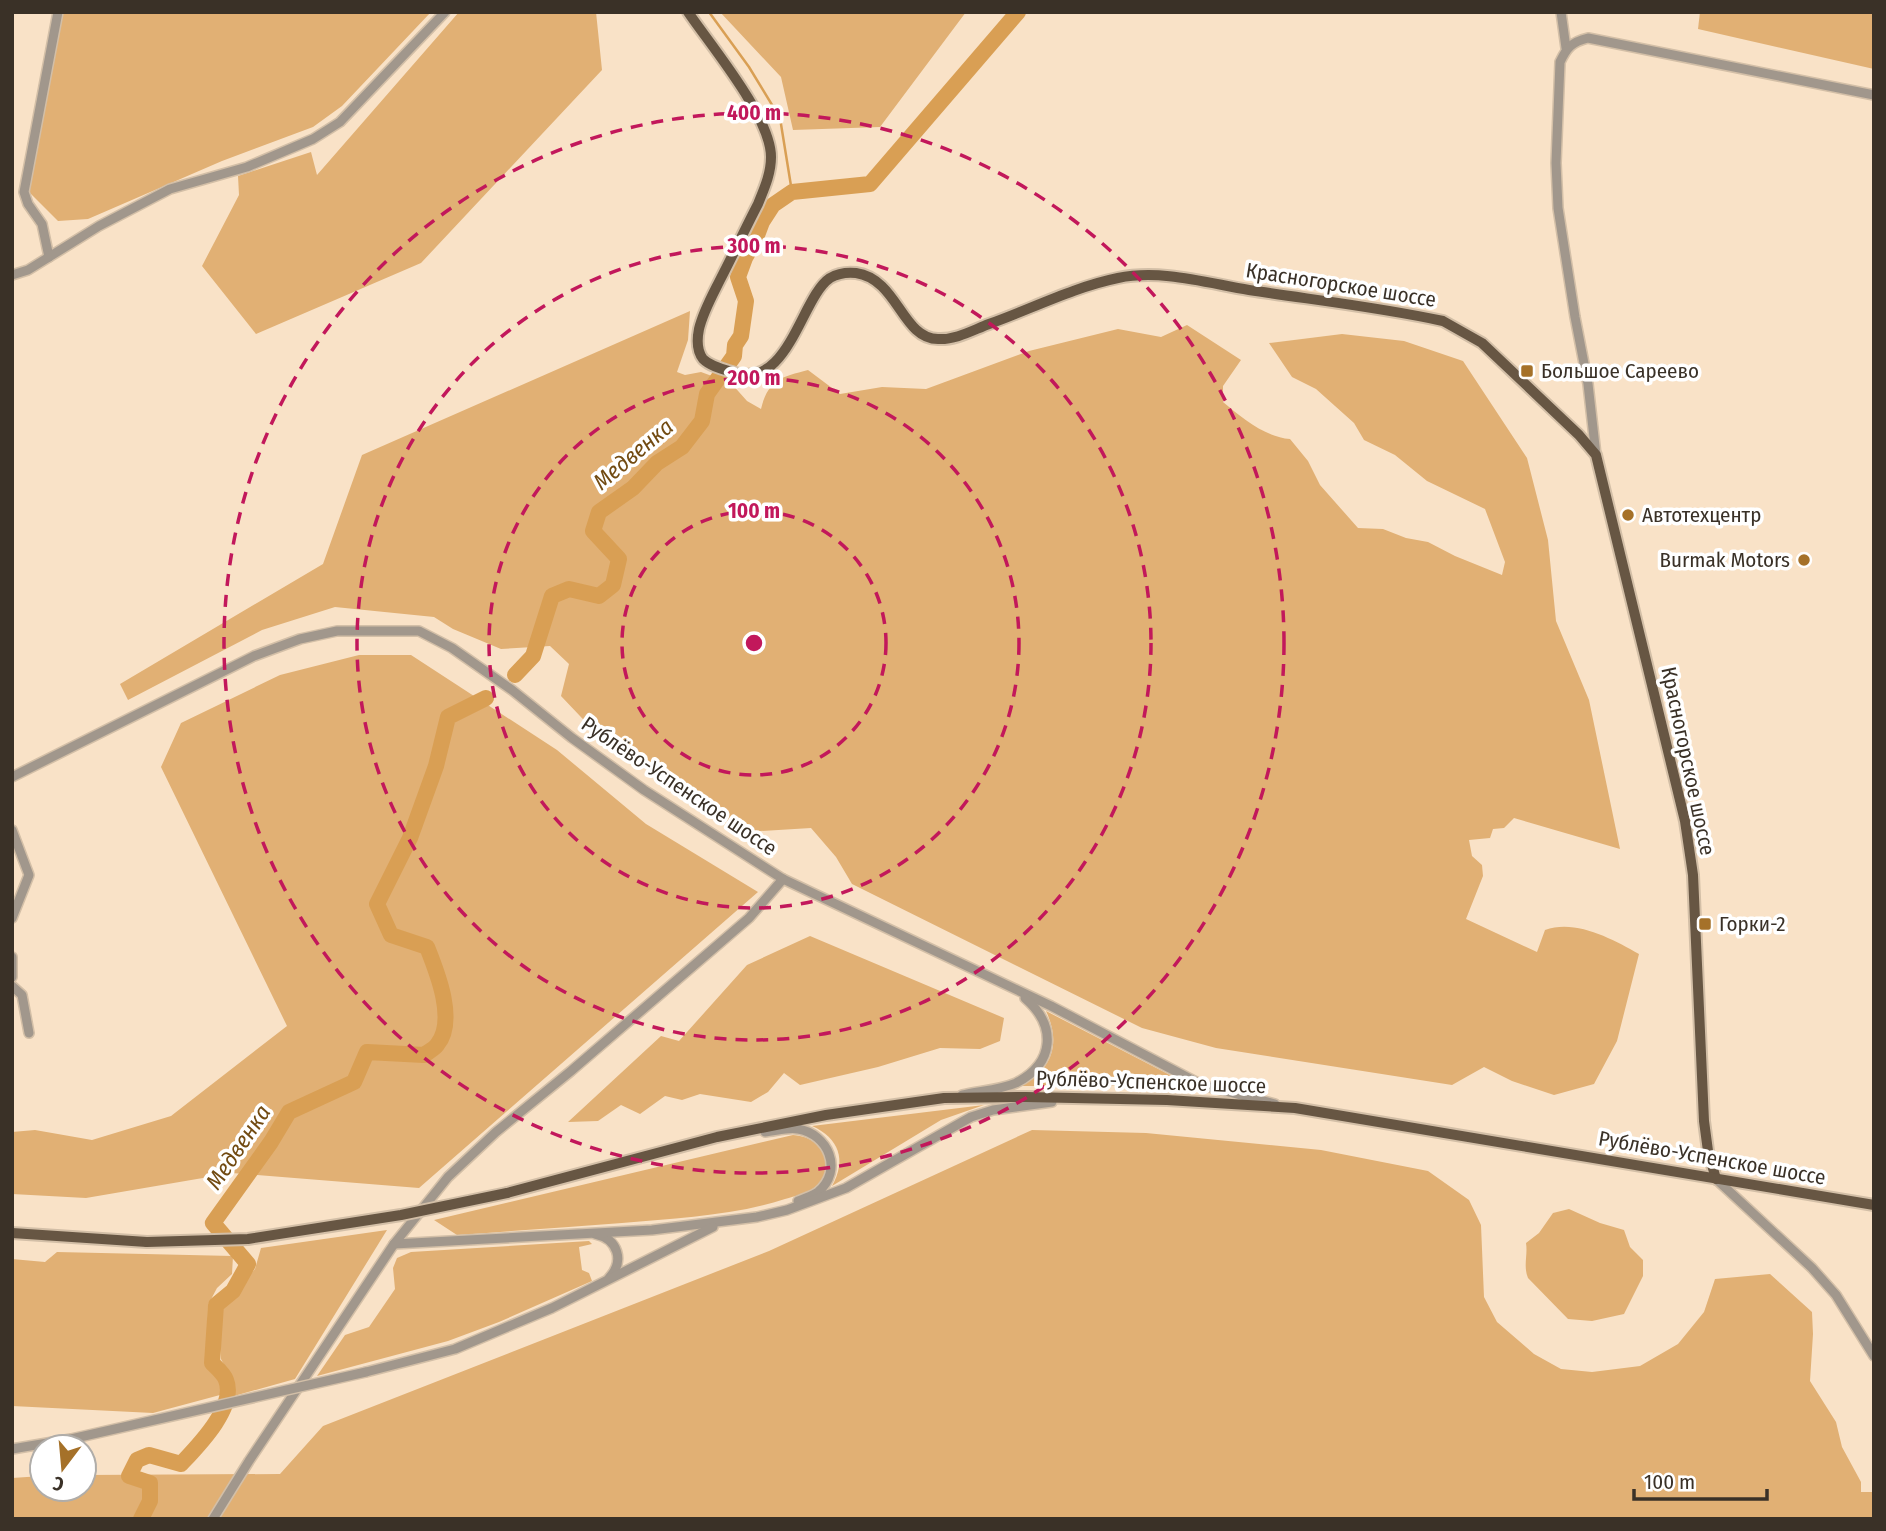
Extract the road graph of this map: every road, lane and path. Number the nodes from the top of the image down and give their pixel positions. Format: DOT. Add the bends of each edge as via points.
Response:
graph roads {
  1 [pos="58,12"];
  2 [pos="445,12"];
  3 [pos="688,12"];
  4 [pos="1561,12"];
  5 [pos="1566,48"];
  6 [pos="1874,95"];
  7 [pos="49,257"];
  8 [pos="12,275"];
  9 [pos="1596,455"];
  10 [pos="12,777"];
  11 [pos="12,830"];
  12 [pos="783,879"];
  13 [pos="12,918"];
  14 [pos="12,957"];
  15 [pos="12,977"];
  16 [pos="12,986"];
  17 [pos="1019,992"];
  18 [pos="29,1033"];
  19 [pos="944,1098"];
  20 [pos="1099,1098"];
  21 [pos="1294,1108"];
  22 [pos="717,1137"];
  23 [pos="1716,1179"];
  24 [pos="1874,1206"];
  25 [pos="757,1217"];
  26 [pos="721,1223"];
  27 [pos="12,1233"];
  28 [pos="588,1233"];
  29 [pos="394,1244"];
  30 [pos="606,1282"];
  31 [pos="1874,1356"];
  32 [pos="12,1449"];
  33 [pos="213,1519"];
  1 -- 7 [label="street" via="24,192 42,224"];
  2 -- 7 [label="street" via="340,122 313,139 247,167 170,189"];
  3 -- 9 [label="main road, Красногорское шоссе" via="756,113 768,136 771,155 766,185 702,319 698,351 710,364 749,376 761,371 793,341 821,287 841,274 853,272 875,280 912,326 935,340 1119,278 1166,276 1416,315 1453,325 1482,343"];
  4 -- 5 [label="street"];
  5 -- 6 [label="street" via="1588,38"];
  5 -- 9 [label="street" via="1560,62 1558,208"];
  7 -- 8 [label="street"];
  9 -- 23 [label="main road, Красногорское шоссе" via="1685,821 1693,875 1704,1122"];
  10 -- 12 [label="street, Рублёво-Успенское шоссе" via="254,656 300,639 337,631 419,631 512,690 644,790"];
  11 -- 13 [label="street" via="29,875"];
  12 -- 17 [label="street, Рублёво-Успенское шоссе"];
  12 -- 29 [label="street" via="749,918 496,1132 449,1177"];
  14 -- 15 [label="street"];
  16 -- 18 [label="street" via="22,995"];
  17 -- 19 [label="street" via="1046,1025 1048,1041 1038,1066 1013,1084"];
  17 -- 21 [label="street, Рублёво-Успенское шоссе" via="1202,1085"];
  19 -- 20 [label="main road, Рублёво-Успенское шоссе"];
  19 -- 22 [label="main road, Рублёво-Успенское шоссе"];
  20 -- 21 [label="main road, Рублёво-Успенское шоссе"];
  20 -- 25 [label="street" via="1027,1104 971,1117 846,1188"];
  21 -- 23 [label="main road, Рублёво-Успенское шоссе"];
  22 -- 25 [label="street" via="800,1129 816,1135 827,1147 831,1168 821,1189"];
  22 -- 27 [label="main road, Рублёво-Успенское шоссе, bridge" via="507,1193 401,1215 248,1238 147,1242"];
  23 -- 24 [label="main road, Рублёво-Успенское шоссе"];
  23 -- 31 [label="street" via="1812,1268 1836,1295"];
  25 -- 26 [label="street"];
  26 -- 28 [label="street"];
  26 -- 30 [label="street"];
  28 -- 29 [label="street"];
  28 -- 30 [label="street" via="608,1239 617,1251 618,1265"];
  29 -- 33 [label="street"];
  30 -- 32 [label="street, bridge" via="455,1349"];
}
